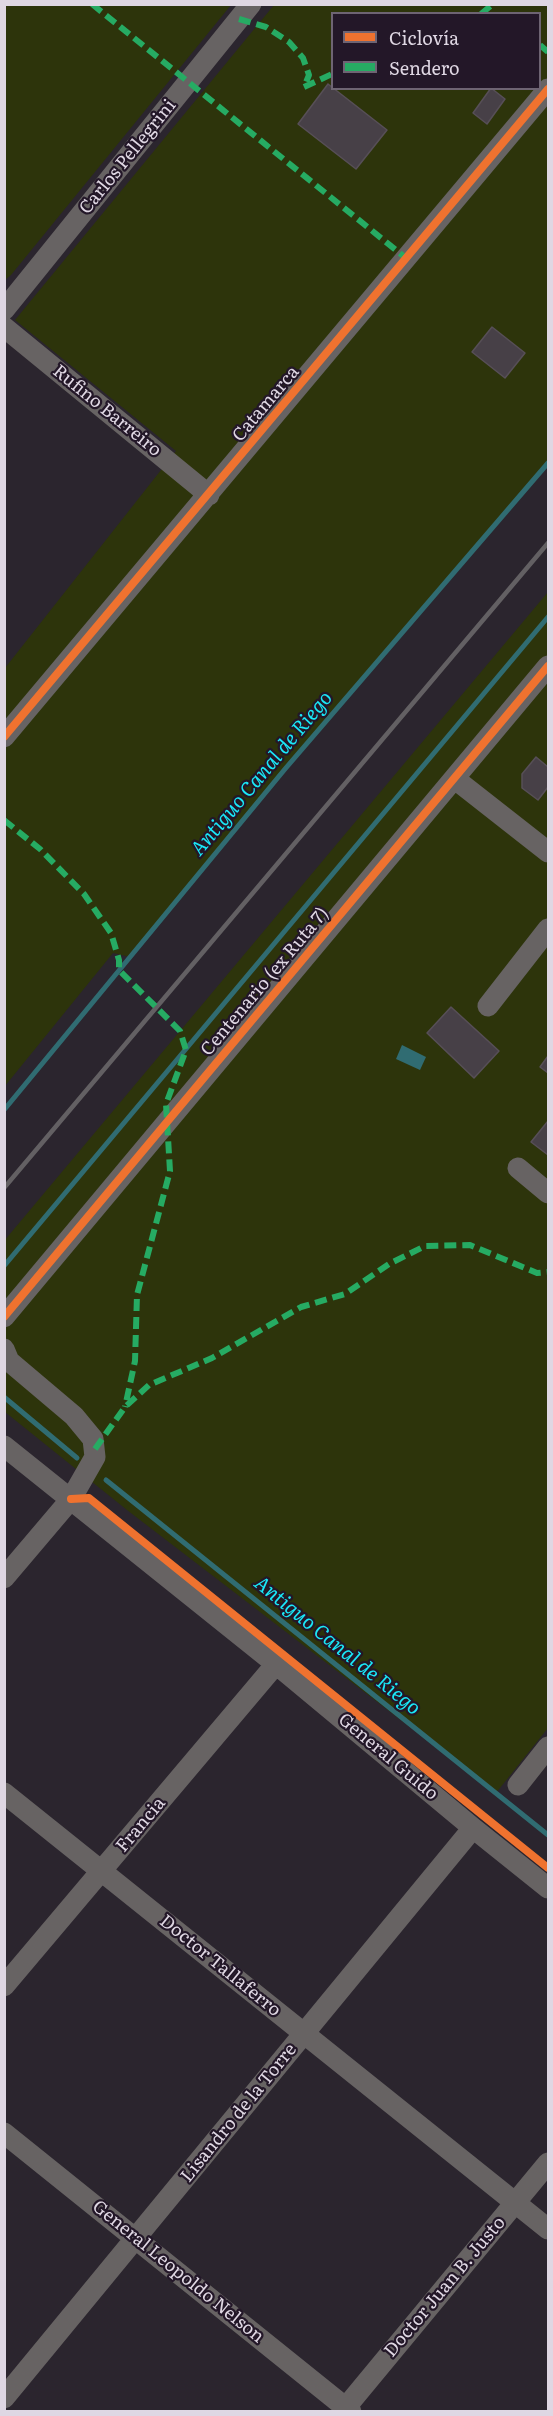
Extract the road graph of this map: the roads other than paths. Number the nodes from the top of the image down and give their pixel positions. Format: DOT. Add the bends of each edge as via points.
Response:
graph roads {
  1 [pos="251,4"];
  2 [pos="549,89"];
  3 [pos="4,310"];
  4 [pos="4,327"];
  5 [pos="209,495"];
  6 [pos="549,666"];
  7 [pos="4,737"];
  8 [pos="455,779"];
  9 [pos="549,852"];
  10 [pos="549,929"];
  11 [pos="488,1006"];
  12 [pos="518,1168"];
  13 [pos="549,1193"];
  14 [pos="4,1317"];
  15 [pos="4,1349"];
  16 [pos="4,1446"];
  17 [pos="71,1499"];
  18 [pos="4,1578"];
  19 [pos="276,1664"];
  20 [pos="549,1747"];
  21 [pos="518,1785"];
  22 [pos="4,1793"];
  23 [pos="473,1828"];
  24 [pos="103,1872"];
  25 [pos="549,1888"];
  26 [pos="4,1986"];
  27 [pos="305,2033"];
  28 [pos="4,2133"];
  29 [pos="549,2163"];
  30 [pos="516,2202"];
  31 [pos="549,2229"];
  32 [pos="136,2238"];
  33 [pos="4,2398"];
  34 [pos="346,2410"];
  1 -- 3 [label="street, Carlos Pellegrini"];
  2 -- 5 [label="street, Catamarca"];
  4 -- 5 [label="street, Rufino Barreiro"];
  5 -- 7 [label="street, Catamarca"];
  6 -- 8 [label="street, Centenario (ex Ruta 7)"];
  8 -- 9 [label="street"];
  8 -- 14 [label="street, Centenario (ex Ruta 7)"];
  10 -- 11 [label="street"];
  12 -- 13 [label="street"];
  15 -- 17 [label="street" via="9,1360 74,1416 93,1439 95,1457"];
  16 -- 17 [label="street, General Guido"];
  17 -- 18 [label="street"];
  17 -- 19 [label="street, General Guido"];
  19 -- 23 [label="street, General Guido"];
  19 -- 24 [label="street, Francia"];
  20 -- 21 [label="street"];
  22 -- 24 [label="street, Doctor Tallaferro"];
  23 -- 25 [label="street, General Guido"];
  23 -- 27 [label="street, Lisandro de la Torre"];
  24 -- 26 [label="street, Francia"];
  24 -- 27 [label="street, Doctor Tallaferro"];
  27 -- 30 [label="street, Doctor Tallaferro"];
  27 -- 32 [label="street, Lisandro de la Torre"];
  28 -- 32 [label="street, General Leopoldo Nelson"];
  29 -- 30 [label="street, Doctor Juan B. Justo"];
  30 -- 31 [label="street, Doctor Tallaferro"];
  30 -- 34 [label="street, Doctor Juan B. Justo"];
  32 -- 33 [label="street, Lisandro de la Torre"];
  32 -- 34 [label="street, General Leopoldo Nelson"];
}
